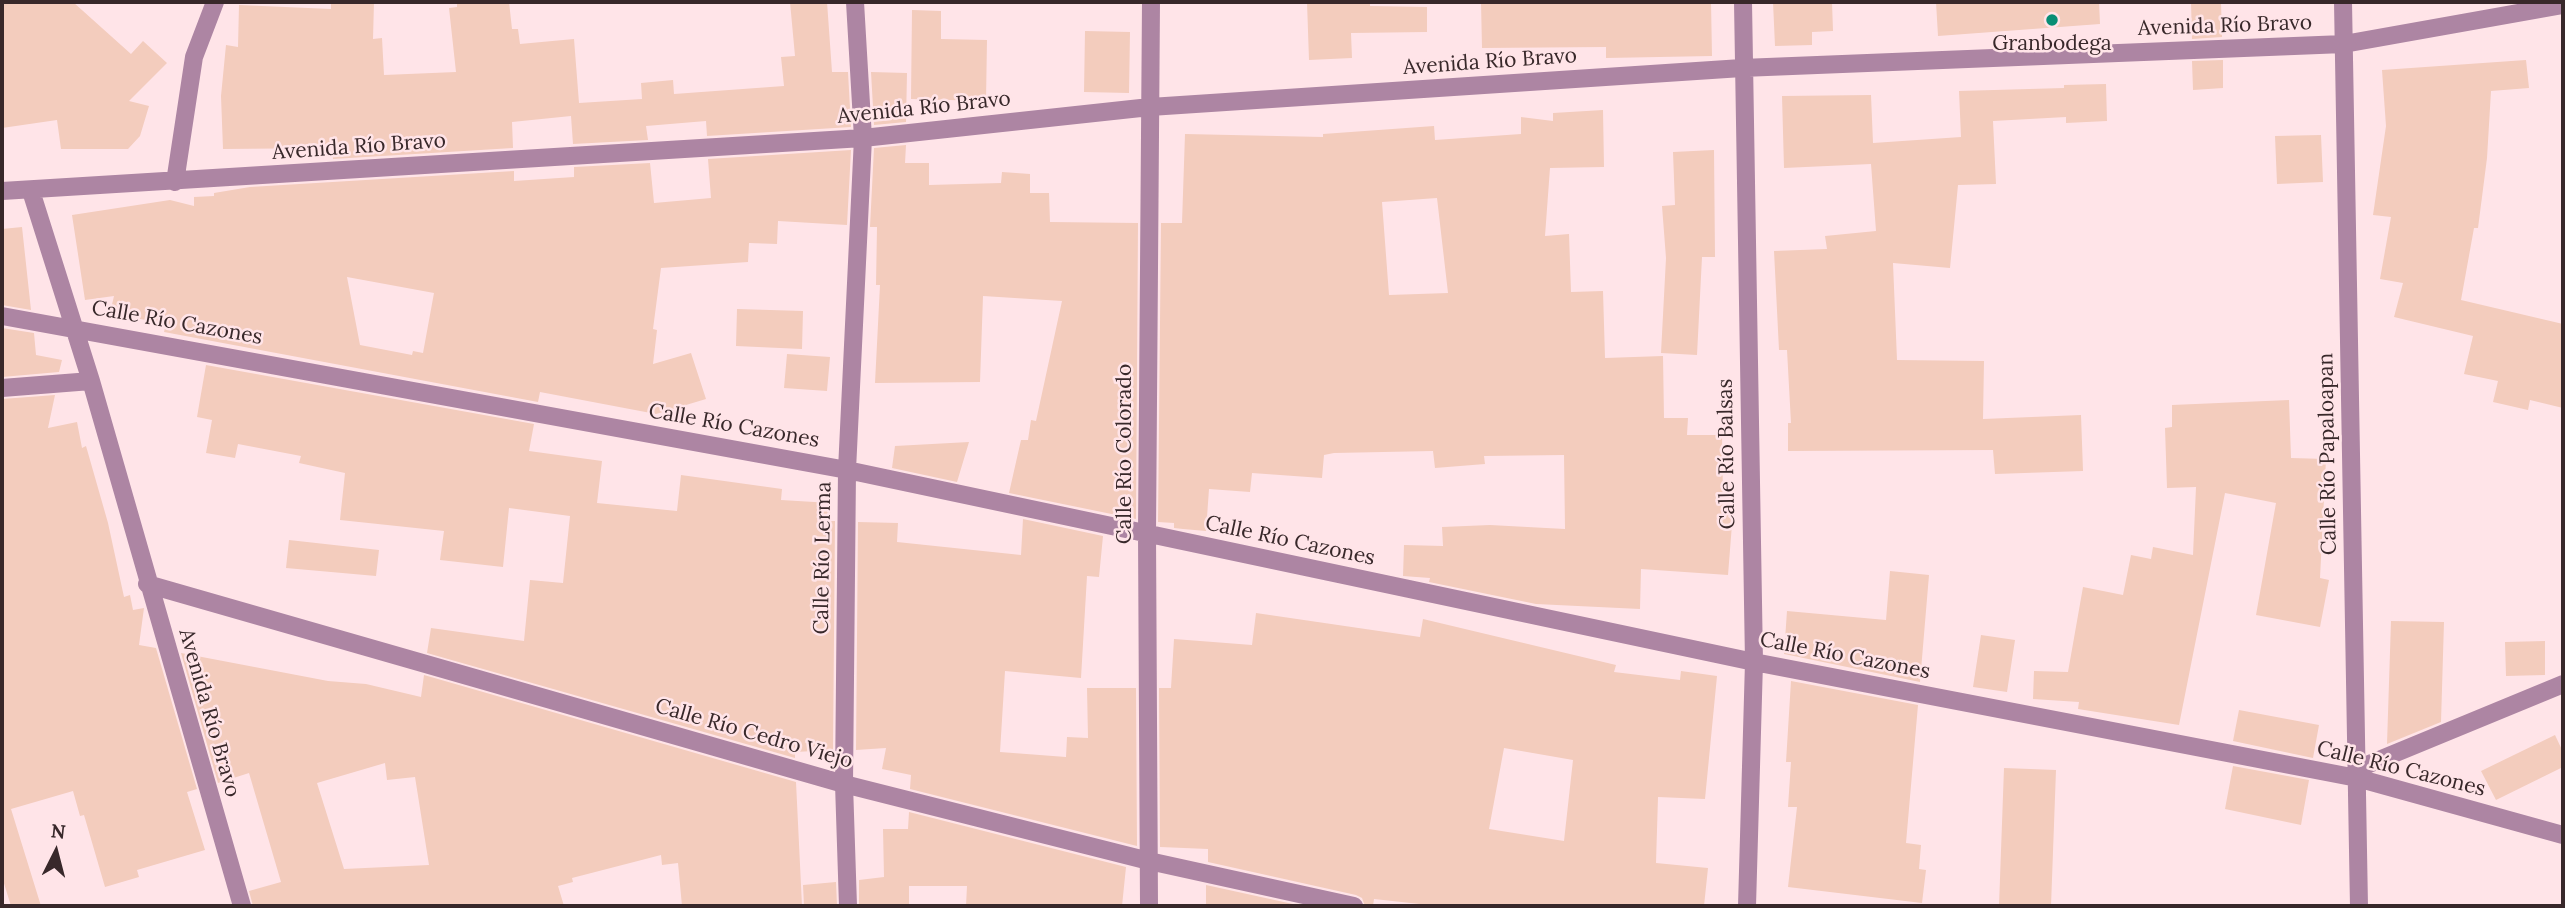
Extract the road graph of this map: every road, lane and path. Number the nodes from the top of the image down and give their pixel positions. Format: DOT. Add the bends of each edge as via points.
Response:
graph roads {
  1 [pos="215,2"];
  2 [pos="855,2"];
  3 [pos="1151,2"];
  4 [pos="1743,2"];
  5 [pos="2343,2"];
  6 [pos="2563,5"];
  7 [pos="2344,44"];
  8 [pos="1742,68"];
  9 [pos="1150,107"];
  10 [pos="863,138"];
  11 [pos="175,181"];
  12 [pos="2,191"];
  13 [pos="31,191"];
  14 [pos="2,316"];
  15 [pos="74,327"];
  16 [pos="91,381"];
  17 [pos="2,388"];
  18 [pos="847,470"];
  19 [pos="1147,533"];
  20 [pos="147,584"];
  21 [pos="1754,662"];
  22 [pos="2563,684"];
  23 [pos="2357,774"];
  24 [pos="844,784"];
  25 [pos="2563,835"];
  26 [pos="1149,860"];
  27 [pos="242,906"];
  28 [pos="848,906"];
  29 [pos="1149,906"];
  30 [pos="1354,906"];
  31 [pos="1747,906"];
  32 [pos="2359,906"];
  1 -- 11 [label="street" via="194,57"];
  2 -- 10 [label="street, Calle Río Lerma"];
  3 -- 9 [label="street, Calle Río Colorado"];
  4 -- 8 [label="street, Calle Río Balsas"];
  5 -- 7 [label="street, Calle Río Papaloapan"];
  6 -- 7 [label="street, Avenida Río Bravo"];
  7 -- 8 [label="street, Avenida Río Bravo"];
  7 -- 23 [label="street, Calle Río Papaloapan"];
  8 -- 9 [label="street, Avenida Río Bravo"];
  8 -- 21 [label="street, Calle Río Balsas"];
  9 -- 10 [label="street, Avenida Río Bravo"];
  9 -- 19 [label="street, Calle Río Colorado"];
  10 -- 11 [label="street, Avenida Río Bravo"];
  10 -- 18 [label="street, Calle Río Lerma"];
  11 -- 13 [label="street, Avenida Río Bravo"];
  12 -- 13 [label="street"];
  13 -- 15 [label="street, Avenida Río Bravo"];
  14 -- 15 [label="street, Calle Río Cazones"];
  15 -- 16 [label="street, Avenida Río Bravo"];
  15 -- 18 [label="street, Calle Río Cazones"];
  16 -- 17 [label="street"];
  16 -- 20 [label="street, Avenida Río Bravo"];
  18 -- 19 [label="street, Calle Río Cazones"];
  18 -- 24 [label="street, Calle Río Lerma"];
  19 -- 21 [label="street, Calle Río Cazones"];
  19 -- 26 [label="street, Calle Río Colorado"];
  20 -- 24 [label="street, Calle Río Cedro Viejo"];
  20 -- 27 [label="street, Avenida Río Bravo"];
  21 -- 23 [label="street, Calle Río Cazones"];
  21 -- 31 [label="street, Calle Río Balsas"];
  22 -- 23 [label="street"];
  23 -- 25 [label="street, Calle Río Cazones"];
  23 -- 32 [label="street, Calle Río Papaloapan"];
  24 -- 26 [label="street, Calle Río Cedro Viejo"];
  24 -- 28 [label="street, Calle Río Lerma"];
  26 -- 29 [label="street, Calle Río Colorado"];
  26 -- 30 [label="street, Calle Río Cedro Viejo"];
}
